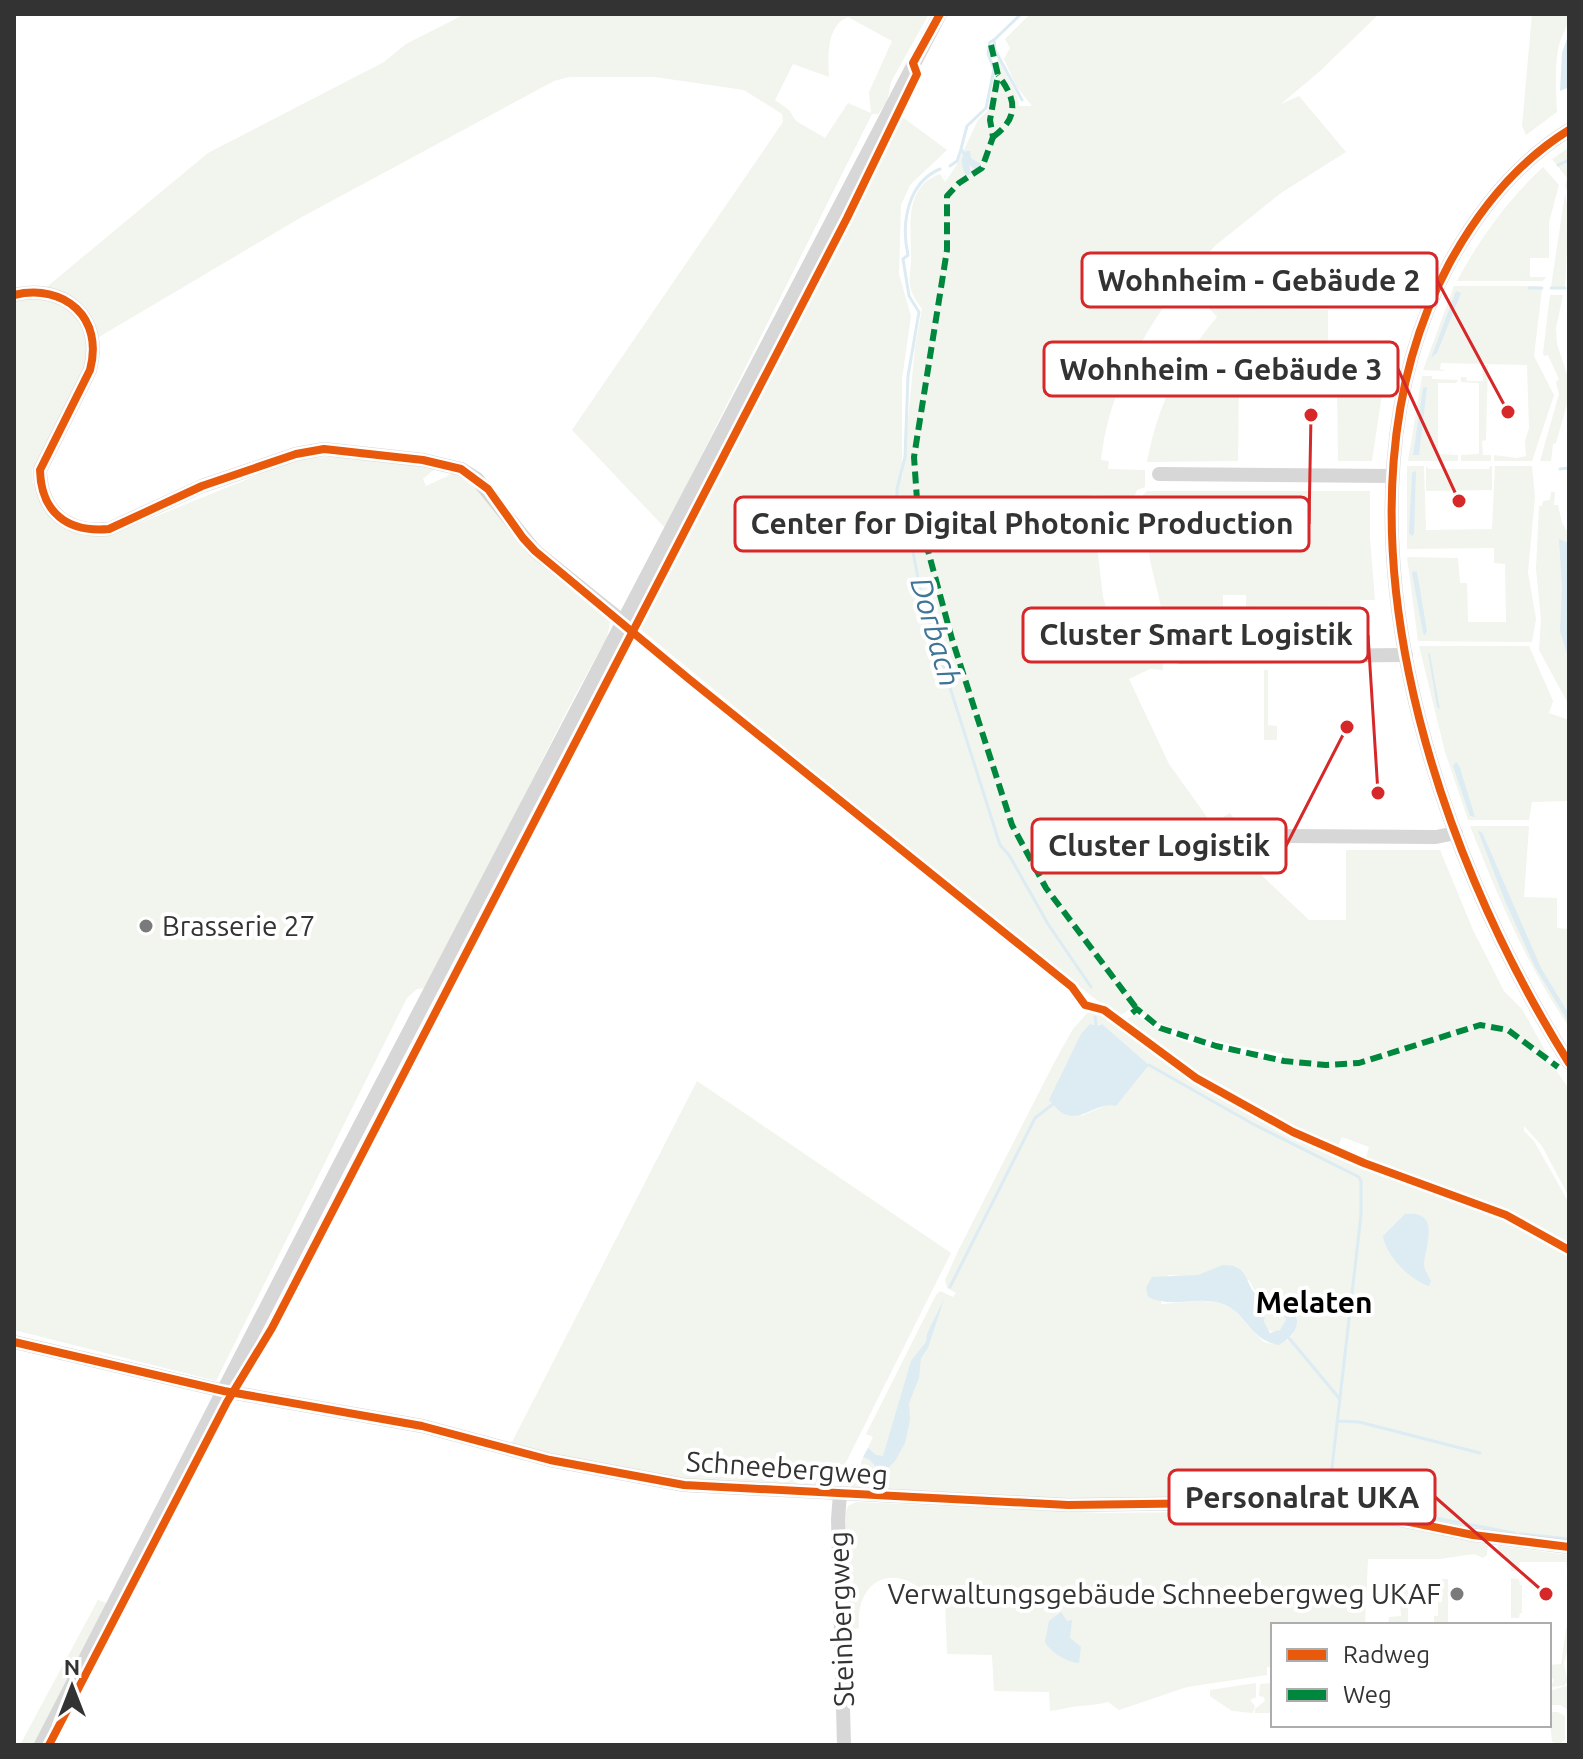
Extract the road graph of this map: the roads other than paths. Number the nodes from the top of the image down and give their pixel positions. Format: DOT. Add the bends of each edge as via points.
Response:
graph roads {
  1 [pos="940,14"];
  2 [pos="1569,130"];
  3 [pos="1228,294"];
  4 [pos="14,295"];
  5 [pos="1431,300"];
  6 [pos="1159,474"];
  7 [pos="1392,476"];
  8 [pos="622,621"];
  9 [pos="1406,655"];
  10 [pos="1180,657"];
  11 [pos="1456,833"];
  12 [pos="1284,836"];
  13 [pos="1569,1063"];
  14 [pos="14,1342"];
  15 [pos="224,1391"];
  16 [pos="840,1494"];
  17 [pos="1569,1547"];
  18 [pos="41,1745"];
  19 [pos="844,1745"];
  1 -- 8 [label="street"];
  2 -- 5 [label="street" via="1538,152 1493,198"];
  3 -- 5 [label="street" via="1409,294"];
  4 -- 8 [label="street" via="47,293 68,301 93,337 90,370 40,470 40,488 60,518 92,531 109,529 202,486 324,449 435,462 477,479 535,551"];
  5 -- 7 [label="street" via="1408,373"];
  6 -- 7 [label="street"];
  7 -- 9 [label="street" via="1394,571"];
  8 -- 15 [label="street"];
  9 -- 10 [label="street"];
  9 -- 11 [label="street"];
  11 -- 12 [label="street"];
  11 -- 13 [label="street" via="1512,962"];
  14 -- 15 [label="street, Schneebergweg"];
  15 -- 16 [label="street, Schneebergweg" via="410,1424 550,1460 684,1485"];
  15 -- 18 [label="street"];
  16 -- 17 [label="street, Schneebergweg" via="1068,1505 1307,1503 1473,1535"];
  16 -- 19 [label="street, Steinbergweg"];
}
